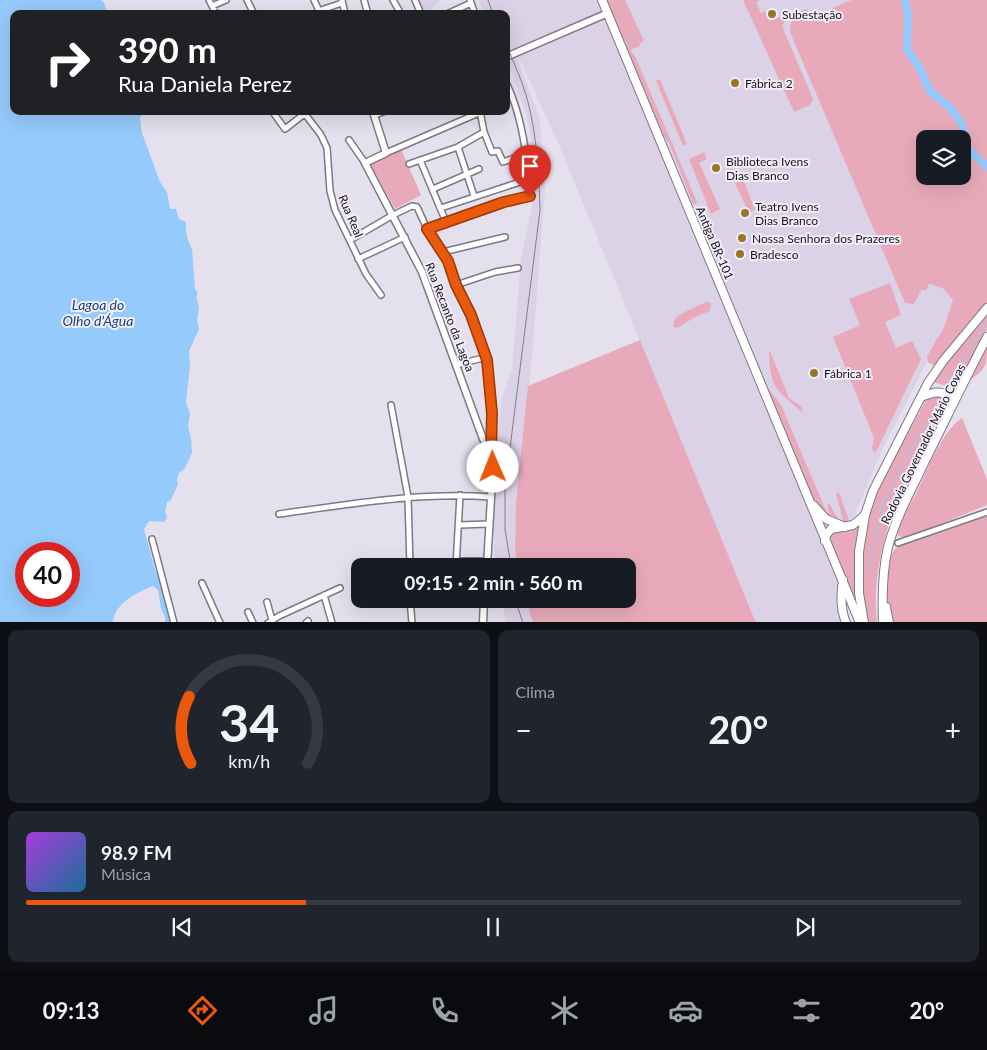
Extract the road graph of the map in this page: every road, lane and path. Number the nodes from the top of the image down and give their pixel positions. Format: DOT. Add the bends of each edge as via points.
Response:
graph roads {
  1 [pos="209,0"];
  2 [pos="226,0"];
  3 [pos="602,0"];
  4 [pos="342,1"];
  5 [pos="470,2"];
  6 [pos="212,6"];
  7 [pos="214,10"];
  8 [pos="323,10"];
  9 [pos="455,10"];
  10 [pos="608,13"];
  11 [pos="510,55"];
  12 [pos="510,92"];
  13 [pos="275,115"];
  14 [pos="304,115"];
  15 [pos="308,115"];
  16 [pos="375,115"];
  17 [pos="472,115"];
  18 [pos="482,115"];
  19 [pos="484,132"];
  20 [pos="349,140"];
  21 [pos="458,147"];
  22 [pos="386,153"];
  23 [pos="526,154"];
  24 [pos="420,160"];
  25 [pos="366,163"];
  26 [pos="409,164"];
  27 [pos="479,169"];
  28 [pos="467,174"];
  29 [pos="529,179"];
  30 [pos="433,189"];
  31 [pos="474,196"];
  32 [pos="441,208"];
  33 [pos="393,215"];
  34 [pos="446,222"];
  35 [pos="427,229"];
  36 [pos="505,236"];
  37 [pos="405,237"];
  38 [pos="350,240"];
  39 [pos="443,252"];
  40 [pos="358,259"];
  41 [pos="518,268"];
  42 [pos="456,285"];
  43 [pos="381,295"];
  44 [pos="987,308"];
  45 [pos="987,337"];
  46 [pos="479,360"];
  47 [pos="456,365"];
  48 [pos="921,397"];
  49 [pos="391,405"];
  50 [pos="950,409"];
  51 [pos="491,454"];
  52 [pos="475,465"];
  53 [pos="493,467"];
  54 [pos="460,495"];
  55 [pos="806,495"];
  56 [pos="408,496"];
  57 [pos="491,497"];
  58 [pos="987,512"];
  59 [pos="279,514"];
  60 [pos="865,515"];
  61 [pos="490,524"];
  62 [pos="459,525"];
  63 [pos="845,527"];
  64 [pos="152,539"];
  65 [pos="825,540"];
  66 [pos="898,543"];
  67 [pos="410,558"];
  68 [pos="457,558"];
  69 [pos="487,558"];
  70 [pos="843,580"];
  71 [pos="202,583"];
  72 [pos="340,588"];
  73 [pos="882,588"];
  74 [pos="324,594"];
  75 [pos="267,602"];
  76 [pos="411,608"];
  77 [pos="483,608"];
  78 [pos="248,612"];
  79 [pos="270,621"];
  80 [pos="174,622"];
  81 [pos="220,622"];
  82 [pos="252,622"];
  83 [pos="332,622"];
  84 [pos="412,622"];
  85 [pos="483,622"];
  86 [pos="846,622"];
  87 [pos="862,622"];
  88 [pos="882,622"];
  89 [pos="889,622"];
  1 -- 6 [label="street"];
  2 -- 6 [label="street"];
  3 -- 10 [label="main road, Antiga BR-101"];
  4 -- 8 [label="street"];
  5 -- 9 [label="street"];
  6 -- 7 [label="street"];
  10 -- 11 [label="street"];
  10 -- 55 [label="main road, Antiga BR-101"];
  12 -- 23 [label="street" via="518,113"];
  13 -- 14 [label="street" via="284,128"];
  15 -- 38 [label="street, Rua Real" via="325,144 332,200"];
  16 -- 22 [label="street"];
  17 -- 22 [label="street"];
  18 -- 19 [label="street"];
  19 -- 21 [label="street"];
  19 -- 23 [label="street" via="492,152 498,151 503,162"];
  20 -- 25 [label="street, Rua Recanto da Lagoa"];
  21 -- 24 [label="street"];
  21 -- 28 [label="street"];
  22 -- 25 [label="street"];
  23 -- 29 [label="street"];
  24 -- 26 [label="street"];
  24 -- 30 [label="street"];
  25 -- 33 [label="street, Rua Recanto da Lagoa"];
  27 -- 28 [label="street"];
  28 -- 30 [label="street"];
  28 -- 31 [label="street"];
  29 -- 31 [label="street"];
  29 -- 34 [label="street" via="530,196"];
  30 -- 32 [label="street"];
  31 -- 32 [label="street"];
  32 -- 34 [label="street"];
  33 -- 35 [label="street" via="416,206"];
  33 -- 37 [label="street, Rua Recanto da Lagoa"];
  33 -- 38 [label="street"];
  34 -- 35 [label="street"];
  35 -- 39 [label="street"];
  36 -- 39 [label="street"];
  37 -- 40 [label="street"];
  37 -- 47 [label="street, Rua Recanto da Lagoa" via="422,272"];
  38 -- 40 [label="street, Rua Real"];
  39 -- 42 [label="street"];
  40 -- 43 [label="street, Rua Real"];
  41 -- 42 [label="street"];
  42 -- 51 [label="street" via="471,315 488,365"];
  44 -- 48 [label="main road, Rodovia Governador Mário Covas" via="943,361"];
  45 -- 50 [label="main road, Rodovia Governador Mário Covas"];
  46 -- 47 [label="street"];
  47 -- 51 [label="street, Rua Recanto da Lagoa"];
  48 -- 50 [label="main road" via="941,392 950,397"];
  48 -- 60 [label="main road, Rodovia Governador Mário Covas" via="879,479"];
  49 -- 56 [label="street"];
  50 -- 73 [label="main road, Rodovia Governador Mário Covas" via="896,523"];
  51 -- 53 [label="street, Rua Recanto da Lagoa"];
  52 -- 53 [label="street"];
  53 -- 57 [label="street, Rua Recanto da Lagoa"];
  54 -- 56 [label="street"];
  54 -- 57 [label="street"];
  54 -- 62 [label="street"];
  55 -- 63 [label="main road" via="822,516"];
  55 -- 65 [label="main road"];
  56 -- 59 [label="street"];
  56 -- 67 [label="street"];
  57 -- 61 [label="street, Rua Recanto da Lagoa"];
  58 -- 66 [label="street"];
  60 -- 63 [label="main road" via="855,524"];
  60 -- 87 [label="main road, Rodovia Governador Mário Covas" via="859,569"];
  61 -- 62 [label="street"];
  61 -- 69 [label="street, Rua Recanto da Lagoa"];
  62 -- 68 [label="street"];
  63 -- 65 [label="main road" via="830,530"];
  64 -- 80 [label="street"];
  65 -- 70 [label="main road"];
  70 -- 86 [label="main road" via="841,600"];
  70 -- 87 [label="main road"];
  71 -- 81 [label="street"];
  72 -- 74 [label="street"];
  73 -- 88 [label="main road, Rodovia Governador Mário Covas"];
  73 -- 89 [label="main road"];
  74 -- 79 [label="street"];
  74 -- 83 [label="street"];
  75 -- 79 [label="street"];
  76 -- 84 [label="street"];
  77 -- 85 [label="street"];
  78 -- 82 [label="street"];
}
